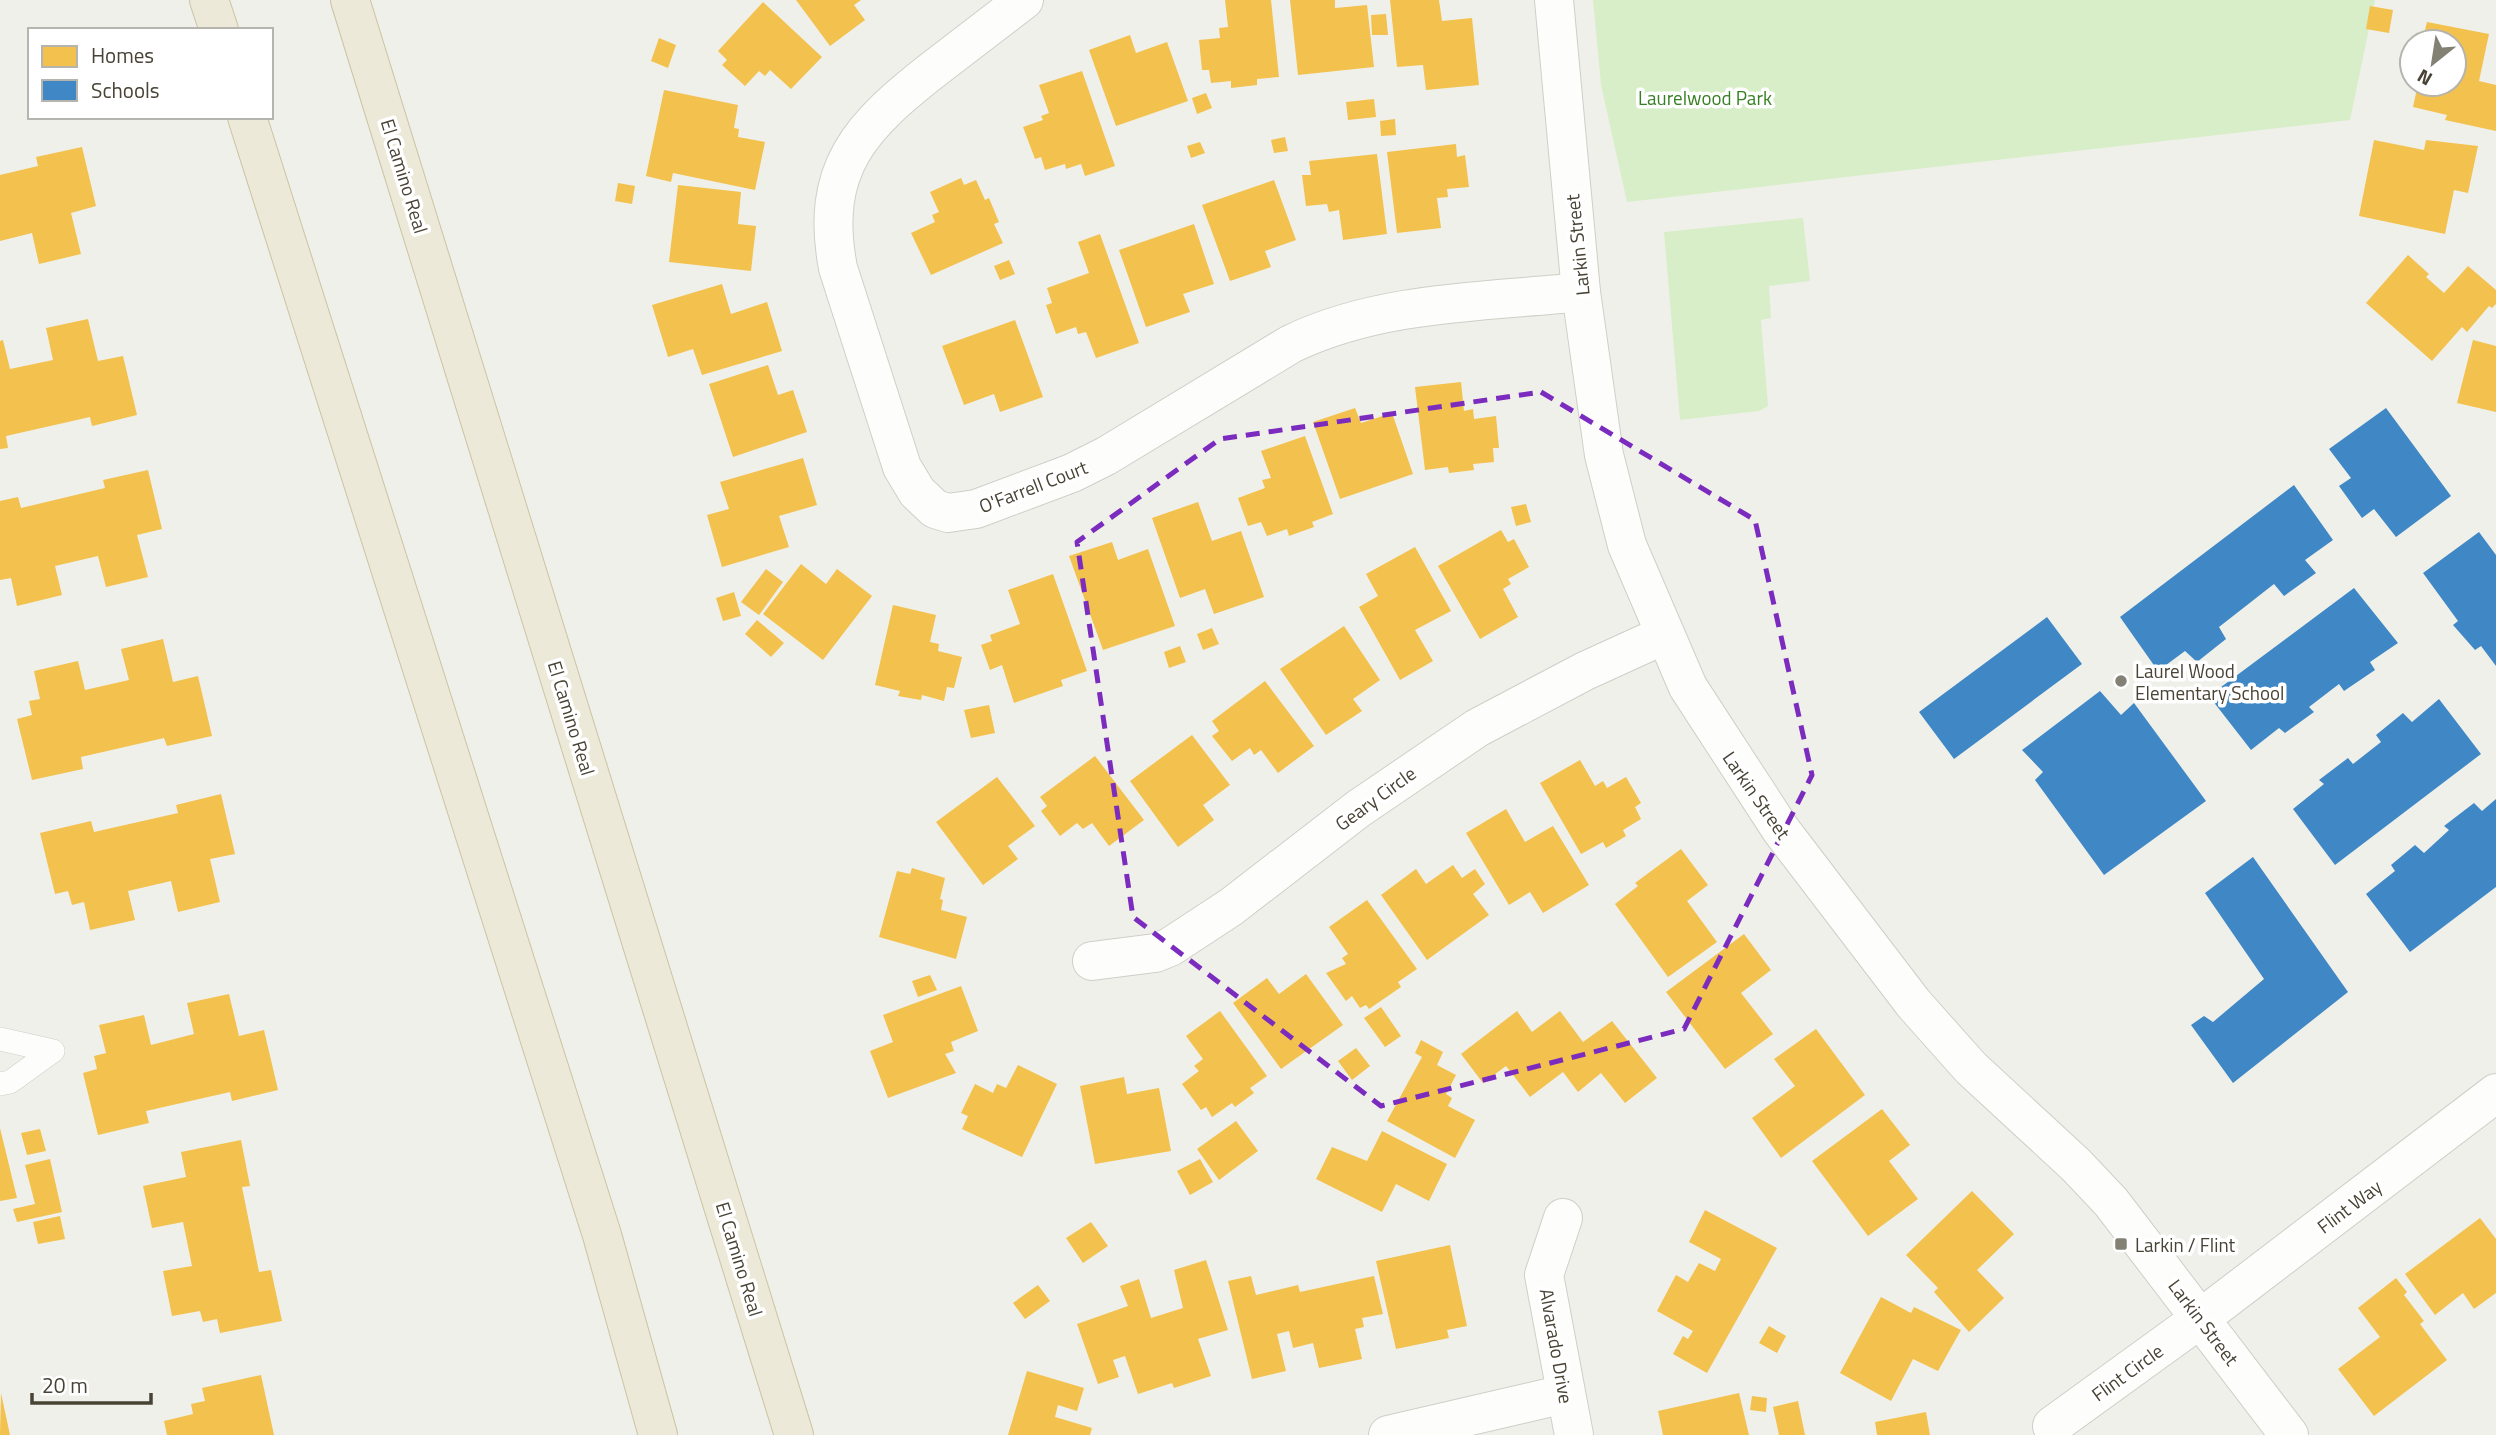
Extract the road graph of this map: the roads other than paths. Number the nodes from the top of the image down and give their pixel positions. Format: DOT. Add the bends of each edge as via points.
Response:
graph roads {
  1 [pos="209,0"];
  2 [pos="350,0"];
  3 [pos="1024,0"];
  4 [pos="1554,0"];
  5 [pos="218,28"];
  6 [pos="248,119"];
  7 [pos="1581,292"];
  8 [pos="1664,635"];
  9 [pos="1092,961"];
  10 [pos="0,1039"];
  11 [pos="0,1084"];
  12 [pos="2496,1093"];
  13 [pos="1563,1218"];
  14 [pos="2202,1318"];
  15 [pos="1565,1394"];
  16 [pos="2052,1426"];
  17 [pos="658,1435"];
  18 [pos="794,1435"];
  19 [pos="1388,1435"];
  20 [pos="1574,1435"];
  21 [pos="2289,1435"];
  1 -- 5 [label="highway"];
  2 -- 18 [label="highway, El Camino Real"];
  3 -- 7 [label="street, O'Farrell Court" via="874,119 848,157 833,211 838,268 902,467 917,492 935,509 948,513 976,509 1072,473 1321,329 1397,312"];
  4 -- 7 [label="street, Larkin Street"];
  6 -- 17 [label="highway" via="602,1235"];
  7 -- 8 [label="street, Larkin Street" via="1614,500"];
  8 -- 9 [label="street, Geary Circle" via="1477,728 1170,947"];
  8 -- 14 [label="street, Larkin Street" via="1718,737 1858,934 1971,1068 2111,1202"];
  10 -- 11 [label="lane" via="53,1051 10,1082"];
  12 -- 14 [label="street, Flint Way"];
  13 -- 15 [label="street, Alvarado Drive" via="1544,1275"];
  14 -- 16 [label="street, Flint Circle"];
  14 -- 21 [label="street, Larkin Street"];
  15 -- 19 [label="street"];
  15 -- 20 [label="street, Alvarado Drive"];
}
